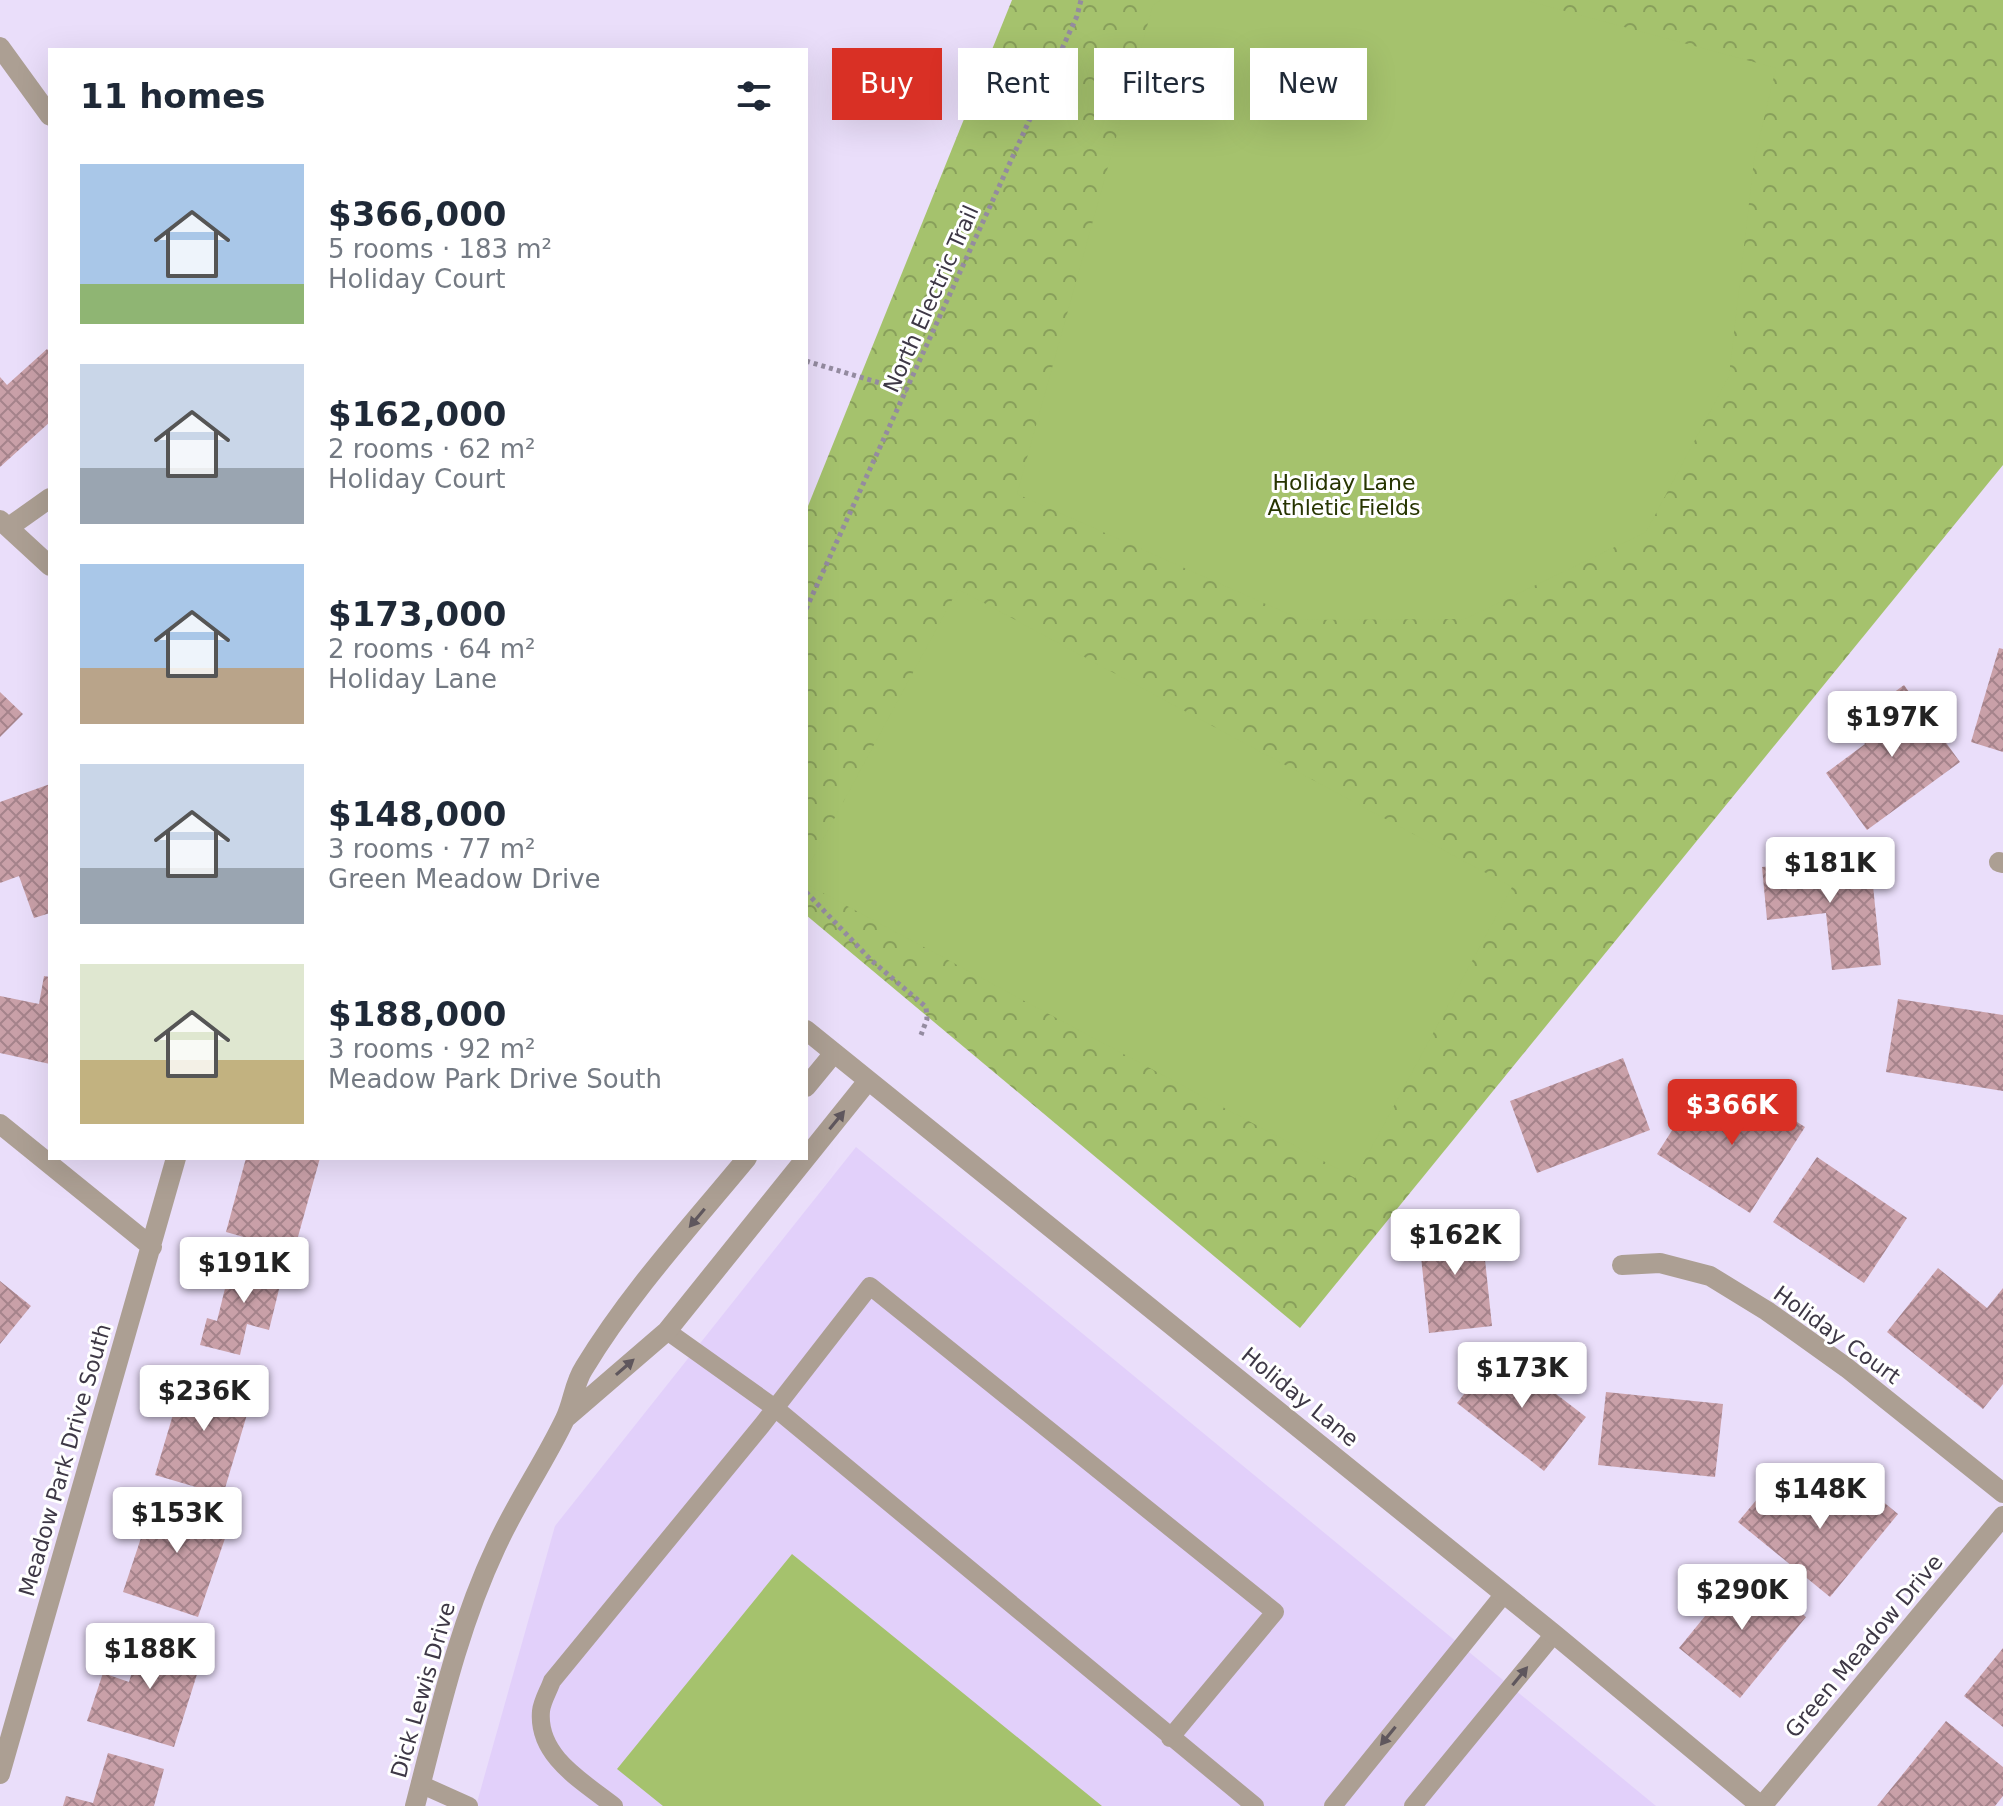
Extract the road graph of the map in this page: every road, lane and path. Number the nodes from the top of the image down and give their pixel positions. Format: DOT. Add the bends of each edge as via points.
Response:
graph roads {
  1 [pos="1081,0"];
  2 [pos="0,47"];
  3 [pos="48,113"];
  4 [pos="808,362"];
  5 [pos="907,391"];
  6 [pos="48,499"];
  7 [pos="4,524"];
  8 [pos="48,564"];
  9 [pos="808,605"];
  10 [pos="808,894"];
  11 [pos="808,1032"];
  12 [pos="921,1035"];
  13 [pos="834,1053"];
  14 [pos="867,1082"];
  15 [pos="808,1085"];
  16 [pos="0,1124"];
  17 [pos="808,1156"];
  18 [pos="175,1160"];
  19 [pos="745,1160"];
  20 [pos="804,1160"];
  21 [pos="152,1247"];
  22 [pos="1622,1265"];
  23 [pos="667,1331"];
  24 [pos="775,1408"];
  25 [pos="566,1418"];
  26 [pos="2003,1493"];
  27 [pos="2003,1516"];
  28 [pos="1504,1594"];
  29 [pos="1554,1634"];
  30 [pos="5,1732"];
  31 [pos="1170,1738"];
  32 [pos="0,1774"];
  33 [pos="418,1799"];
  34 [pos="469,1806"];
  35 [pos="614,1806"];
  36 [pos="1255,1806"];
  37 [pos="1333,1806"];
  38 [pos="1413,1806"];
  39 [pos="1761,1806"];
  1 -- 5 [label="path, North Electric Trail"];
  2 -- 3 [label="street"];
  4 -- 5 [label="path"];
  5 -- 9 [label="path, North Electric Trail"];
  6 -- 7 [label="street"];
  7 -- 8 [label="street"];
  10 -- 12 [label="path" via="871,960 926,1007"];
  11 -- 13 [label="street, Holiday Lane"];
  13 -- 14 [label="street, Holiday Lane"];
  13 -- 15 [label="street"];
  17 -- 14 [label="street, Dick Lewis Drive, one-way"];
  14 -- 28 [label="street, Holiday Lane"];
  16 -- 21 [label="street"];
  18 -- 21 [label="street, Meadow Park Drive South"];
  19 -- 25 [label="street, Dick Lewis Drive, one-way" via="637,1291 582,1371"];
  20 -- 23 [label="street, Dick Lewis Drive"];
  21 -- 30 [label="street, Meadow Park Drive South"];
  22 -- 26 [label="street, Holiday Court" via="1660,1263 1710,1276 1847,1368"];
  23 -- 24 [label="lane"];
  25 -- 23 [label="street, Dick Lewis Drive, one-way"];
  24 -- 31 [label="lane"];
  24 -- 31 [label="lane" via="870,1286 1275,1612"];
  24 -- 35 [label="lane" via="552,1681 541,1708 542,1734 556,1759"];
  25 -- 33 [label="street, Dick Lewis Drive" via="502,1533 471,1604"];
  27 -- 39 [label="street, Green Meadow Drive"];
  28 -- 29 [label="street, Holiday Lane"];
  28 -- 37 [label="lane, one-way"];
  38 -- 29 [label="lane, one-way"];
  29 -- 39 [label="street, Holiday Lane"];
  30 -- 32 [label="street, Meadow Park Drive South"];
  31 -- 36 [label="lane"];
  33 -- 34 [label="lane"];
}
